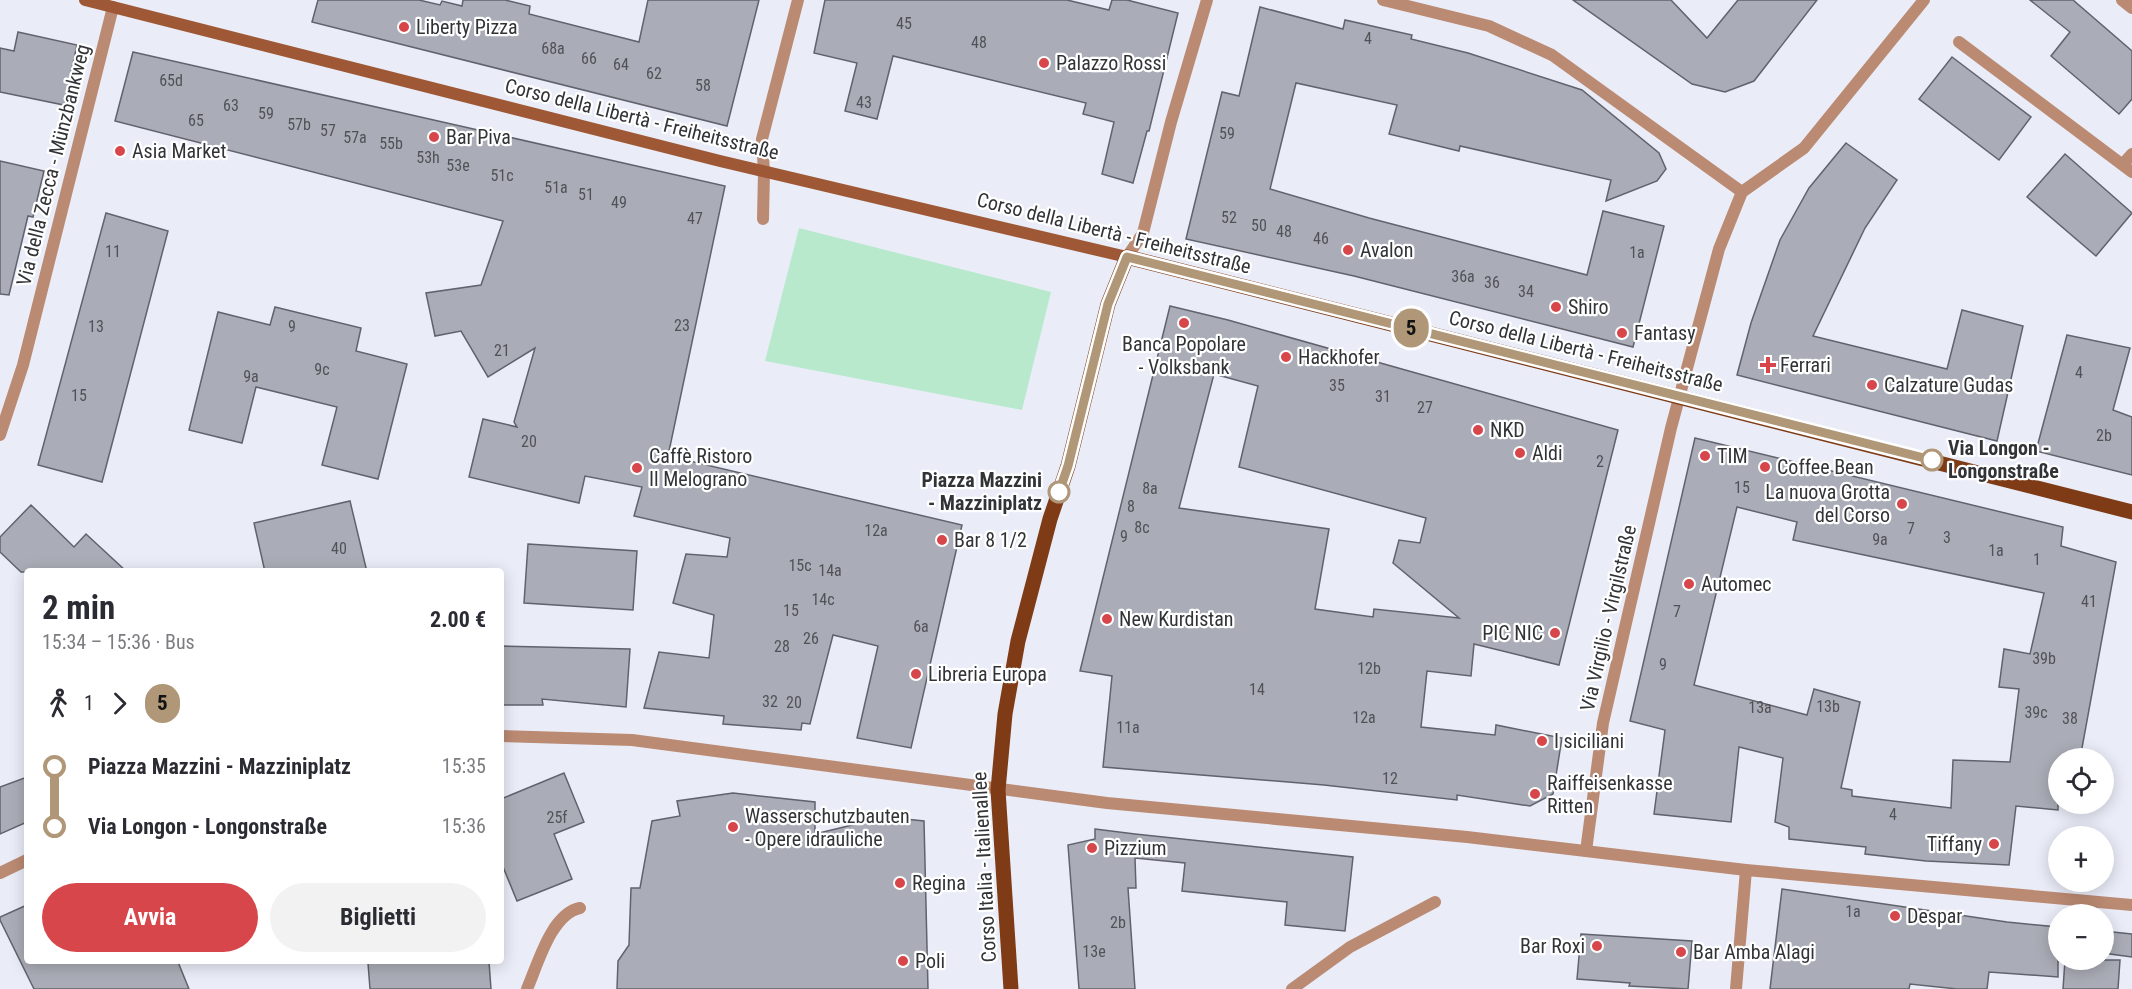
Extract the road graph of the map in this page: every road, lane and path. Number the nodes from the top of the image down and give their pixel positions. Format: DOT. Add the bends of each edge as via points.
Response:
graph roads {
  1 [pos="85,0"];
  2 [pos="798,0"];
  3 [pos="1207,0"];
  4 [pos="1383,0"];
  5 [pos="1924,0"];
  6 [pos="2122,0"];
  7 [pos="113,7"];
  8 [pos="2132,8"];
  9 [pos="1959,42"];
  10 [pos="2132,154"];
  11 [pos="2128,168"];
  12 [pos="764,172"];
  13 [pos="1742,192"];
  14 [pos="763,219"];
  15 [pos="1127,257"];
  16 [pos="1680,397"];
  17 [pos="0,435"];
  18 [pos="2132,512"];
  19 [pos="504,736"];
  20 [pos="998,790"];
  21 [pos="1586,851"];
  22 [pos="24,861"];
  23 [pos="1746,870"];
  24 [pos="0,873"];
  25 [pos="1435,902"];
  26 [pos="2132,905"];
  27 [pos="580,908"];
  28 [pos="526,989"];
  29 [pos="1011,989"];
  30 [pos="1292,989"];
  31 [pos="1736,989"];
  1 -- 7 [label="main road, Corso della Libertà - Freiheitsstraße"];
  2 -- 12 [label="street" via="762,139"];
  3 -- 15 [label="street" via="1143,233"];
  4 -- 13 [label="street" via="1489,26 1552,55"];
  5 -- 13 [label="street" via="1804,148"];
  6 -- 8 [label="street"];
  7 -- 12 [label="main road, Corso della Libertà - Freiheitsstraße"];
  7 -- 17 [label="street, Via della Zecca - Münzbankweg" via="22,364"];
  9 -- 11 [label="street"];
  10 -- 11 [label="street"];
  12 -- 14 [label="street"];
  12 -- 15 [label="main road, Corso della Libertà - Freiheitsstraße"];
  13 -- 16 [label="street, Via Virgilio - Virgilstraße" via="1719,249"];
  15 -- 16 [label="main road, Corso della Libertà - Freiheitsstraße"];
  15 -- 20 [label="main road, Corso Italia - Italienallee" via="1108,304 1068,466 1018,641 1005,714"];
  16 -- 18 [label="main road, Corso della Libertà - Freiheitsstraße"];
  16 -- 21 [label="street, Via Virgilio - Virgilstraße" via="1604,723"];
  19 -- 20 [label="street" via="632,740"];
  20 -- 21 [label="street"];
  20 -- 29 [label="main road, Corso Italia - Italienallee"];
  21 -- 23 [label="street"];
  22 -- 24 [label="street"];
  23 -- 26 [label="street"];
  23 -- 31 [label="street"];
  25 -- 30 [label="street" via="1350,947"];
  27 -- 28 [label="street" via="572,910 555,926"];
}
